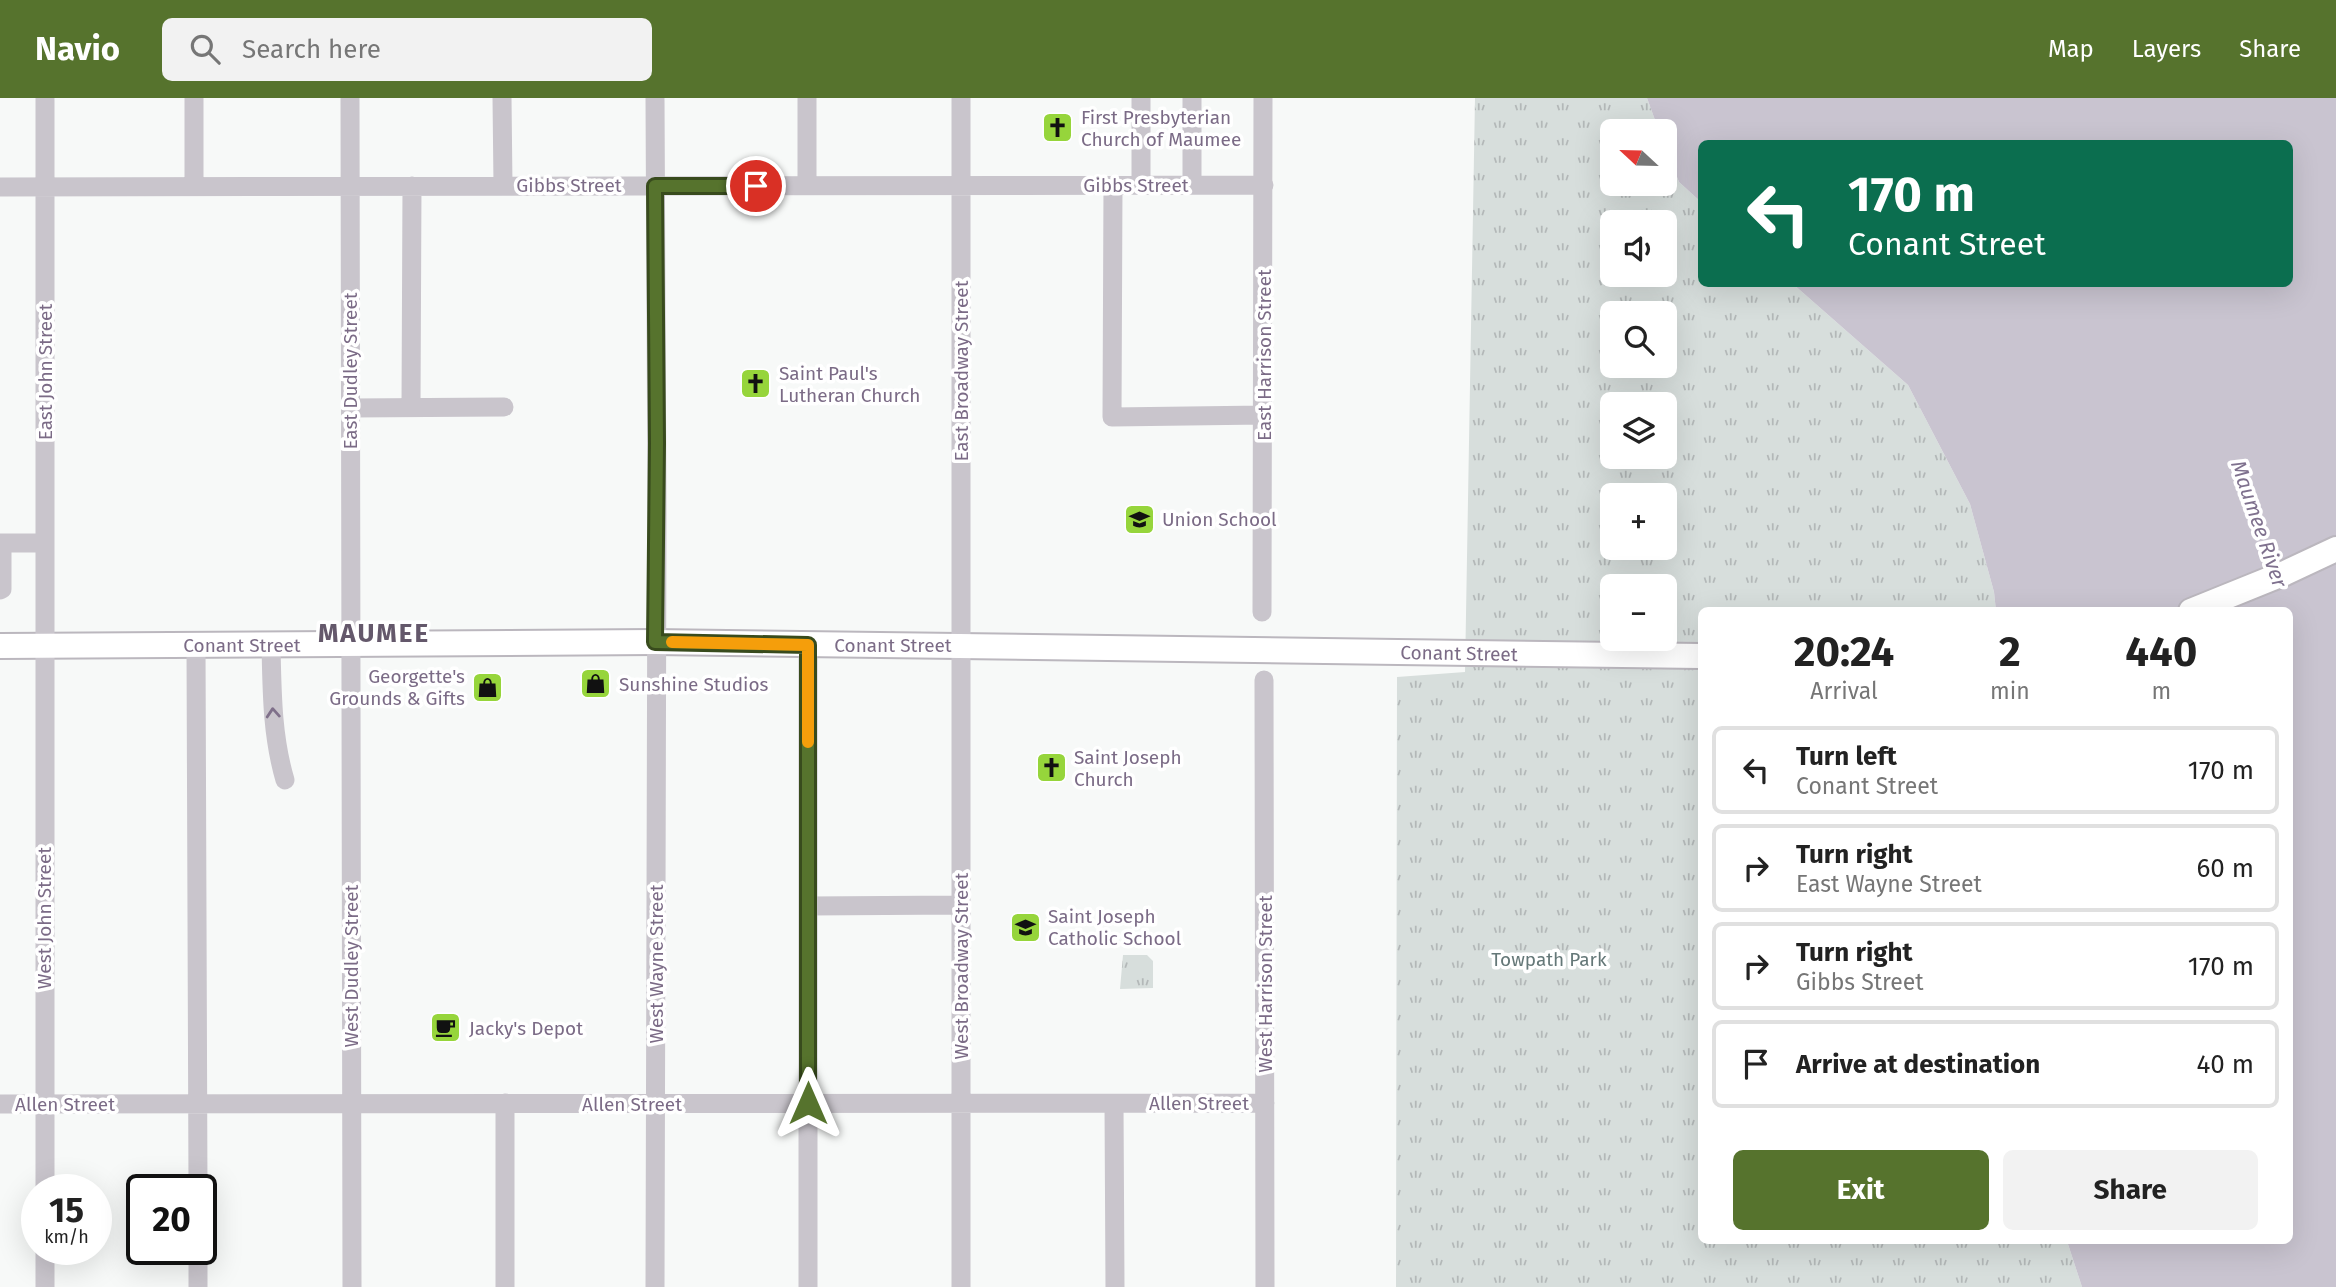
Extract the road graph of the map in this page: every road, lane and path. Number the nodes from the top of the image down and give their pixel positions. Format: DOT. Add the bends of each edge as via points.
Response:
graph roads {
  1 [pos="45,98"];
  2 [pos="194,98"];
  3 [pos="349,98"];
  4 [pos="502,98"];
  5 [pos="654,98"];
  6 [pos="807,98"];
  7 [pos="961,98"];
  8 [pos="1141,98"];
  9 [pos="1192,98"];
  10 [pos="1263,98"];
  11 [pos="503,185"];
  12 [pos="807,185"];
  13 [pos="960,185"];
  14 [pos="1113,185"];
  15 [pos="1142,185"];
  16 [pos="1192,185"];
  17 [pos="1264,185"];
  18 [pos="194,186"];
  19 [pos="350,186"];
  20 [pos="412,186"];
  21 [pos="655,186"];
  22 [pos="0,187"];
  23 [pos="45,187"];
  24 [pos="411,407"];
  25 [pos="504,407"];
  26 [pos="351,408"];
  27 [pos="1264,415"];
  28 [pos="1,543"];
  29 [pos="45,543"];
  30 [pos="2336,549"];
  31 [pos="0,590"];
  32 [pos="2201,607"];
  33 [pos="1262,612"];
  34 [pos="655,642"];
  35 [pos="196,645"];
  36 [pos="271,645"];
  37 [pos="352,645"];
  38 [pos="808,645"];
  39 [pos="962,645"];
  40 [pos="0,646"];
  41 [pos="44,646"];
  42 [pos="1698,656"];
  43 [pos="1264,680"];
  44 [pos="285,780"];
  45 [pos="961,905"];
  46 [pos="809,906"];
  47 [pos="505,1103"];
  48 [pos="808,1103"];
  49 [pos="1265,1103"];
  50 [pos="0,1104"];
  51 [pos="45,1104"];
  52 [pos="198,1104"];
  53 [pos="350,1104"];
  54 [pos="961,1104"];
  55 [pos="1114,1104"];
  56 [pos="655,1105"];
  57 [pos="45,1174"];
  58 [pos="198,1174"];
  59 [pos="45,1265"];
  60 [pos="198,1265"];
  61 [pos="45,1287"];
  62 [pos="198,1287"];
  63 [pos="352,1287"];
  64 [pos="505,1287"];
  65 [pos="655,1287"];
  66 [pos="808,1287"];
  67 [pos="961,1287"];
  68 [pos="1115,1287"];
  69 [pos="1265,1287"];
  1 -- 23 [label="street, East John Street"];
  2 -- 18 [label="street"];
  3 -- 19 [label="street, East Dudley Street"];
  4 -- 11 [label="street"];
  5 -- 21 [label="street, West Wayne Street"];
  6 -- 12 [label="street"];
  7 -- 13 [label="street, East Broadway Street"];
  8 -- 15 [label="street"];
  9 -- 16 [label="street"];
  10 -- 17 [label="street, East Harrison Street"];
  11 -- 20 [label="street, Gibbs Street"];
  11 -- 21 [label="street, Gibbs Street"];
  12 -- 13 [label="street, Gibbs Street"];
  12 -- 21 [label="street, Gibbs Street"];
  13 -- 14 [label="street, Gibbs Street"];
  13 -- 39 [label="street, East Broadway Street"];
  14 -- 15 [label="street, Gibbs Street"];
  14 -- 27 [label="street" via="1112,416"];
  15 -- 16 [label="street, Gibbs Street"];
  16 -- 17 [label="street, Gibbs Street"];
  17 -- 27 [label="street, East Harrison Street"];
  18 -- 19 [label="street, Gibbs Street"];
  18 -- 23 [label="street, Gibbs Street"];
  19 -- 20 [label="street, Gibbs Street"];
  19 -- 26 [label="street, East Dudley Street"];
  20 -- 24 [label="street"];
  21 -- 34 [label="street, West Wayne Street"];
  22 -- 23 [label="street, Gibbs Street"];
  23 -- 29 [label="street, East John Street"];
  24 -- 25 [label="street"];
  24 -- 26 [label="street"];
  26 -- 37 [label="street, East Dudley Street"];
  27 -- 33 [label="street, East Harrison Street"];
  28 -- 29 [label="street"];
  28 -- 31 [label="street"];
  29 -- 41 [label="street, East John Street"];
  30 -- 32 [label="main road"];
  34 -- 37 [label="main road, Conant Street"];
  34 -- 38 [label="main road, Conant Street"];
  34 -- 56 [label="street, West Wayne Street"];
  35 -- 36 [label="main road, Conant Street"];
  35 -- 41 [label="main road, Conant Street"];
  35 -- 52 [label="street"];
  36 -- 37 [label="main road, Conant Street"];
  44 -- 36 [label="street, one-way" via="275,738"];
  37 -- 53 [label="street, West Dudley Street"];
  38 -- 39 [label="main road, Conant Street"];
  38 -- 46 [label="street"];
  39 -- 42 [label="main road, Conant Street"];
  39 -- 45 [label="street, West Broadway Street"];
  40 -- 41 [label="main road, Conant Street"];
  41 -- 51 [label="street, West John Street"];
  43 -- 49 [label="street, West Harrison Street"];
  45 -- 46 [label="street"];
  45 -- 54 [label="street, West Broadway Street"];
  46 -- 48 [label="street"];
  47 -- 53 [label="street, Allen Street"];
  47 -- 56 [label="street, Allen Street"];
  47 -- 64 [label="street"];
  48 -- 54 [label="street, Allen Street"];
  48 -- 56 [label="street, Allen Street"];
  48 -- 66 [label="street"];
  49 -- 55 [label="street, Allen Street"];
  49 -- 69 [label="street, West Harrison Street"];
  50 -- 51 [label="street, Allen Street"];
  51 -- 52 [label="street, Allen Street"];
  51 -- 57 [label="street, West John Street"];
  52 -- 53 [label="street, Allen Street"];
  52 -- 58 [label="street"];
  53 -- 63 [label="street, West Dudley Street"];
  54 -- 55 [label="street, Allen Street"];
  54 -- 67 [label="street, West Broadway Street"];
  55 -- 68 [label="street"];
  56 -- 65 [label="street, West Wayne Street"];
  59 -- 61 [label="street"];
  60 -- 62 [label="street"];
}
